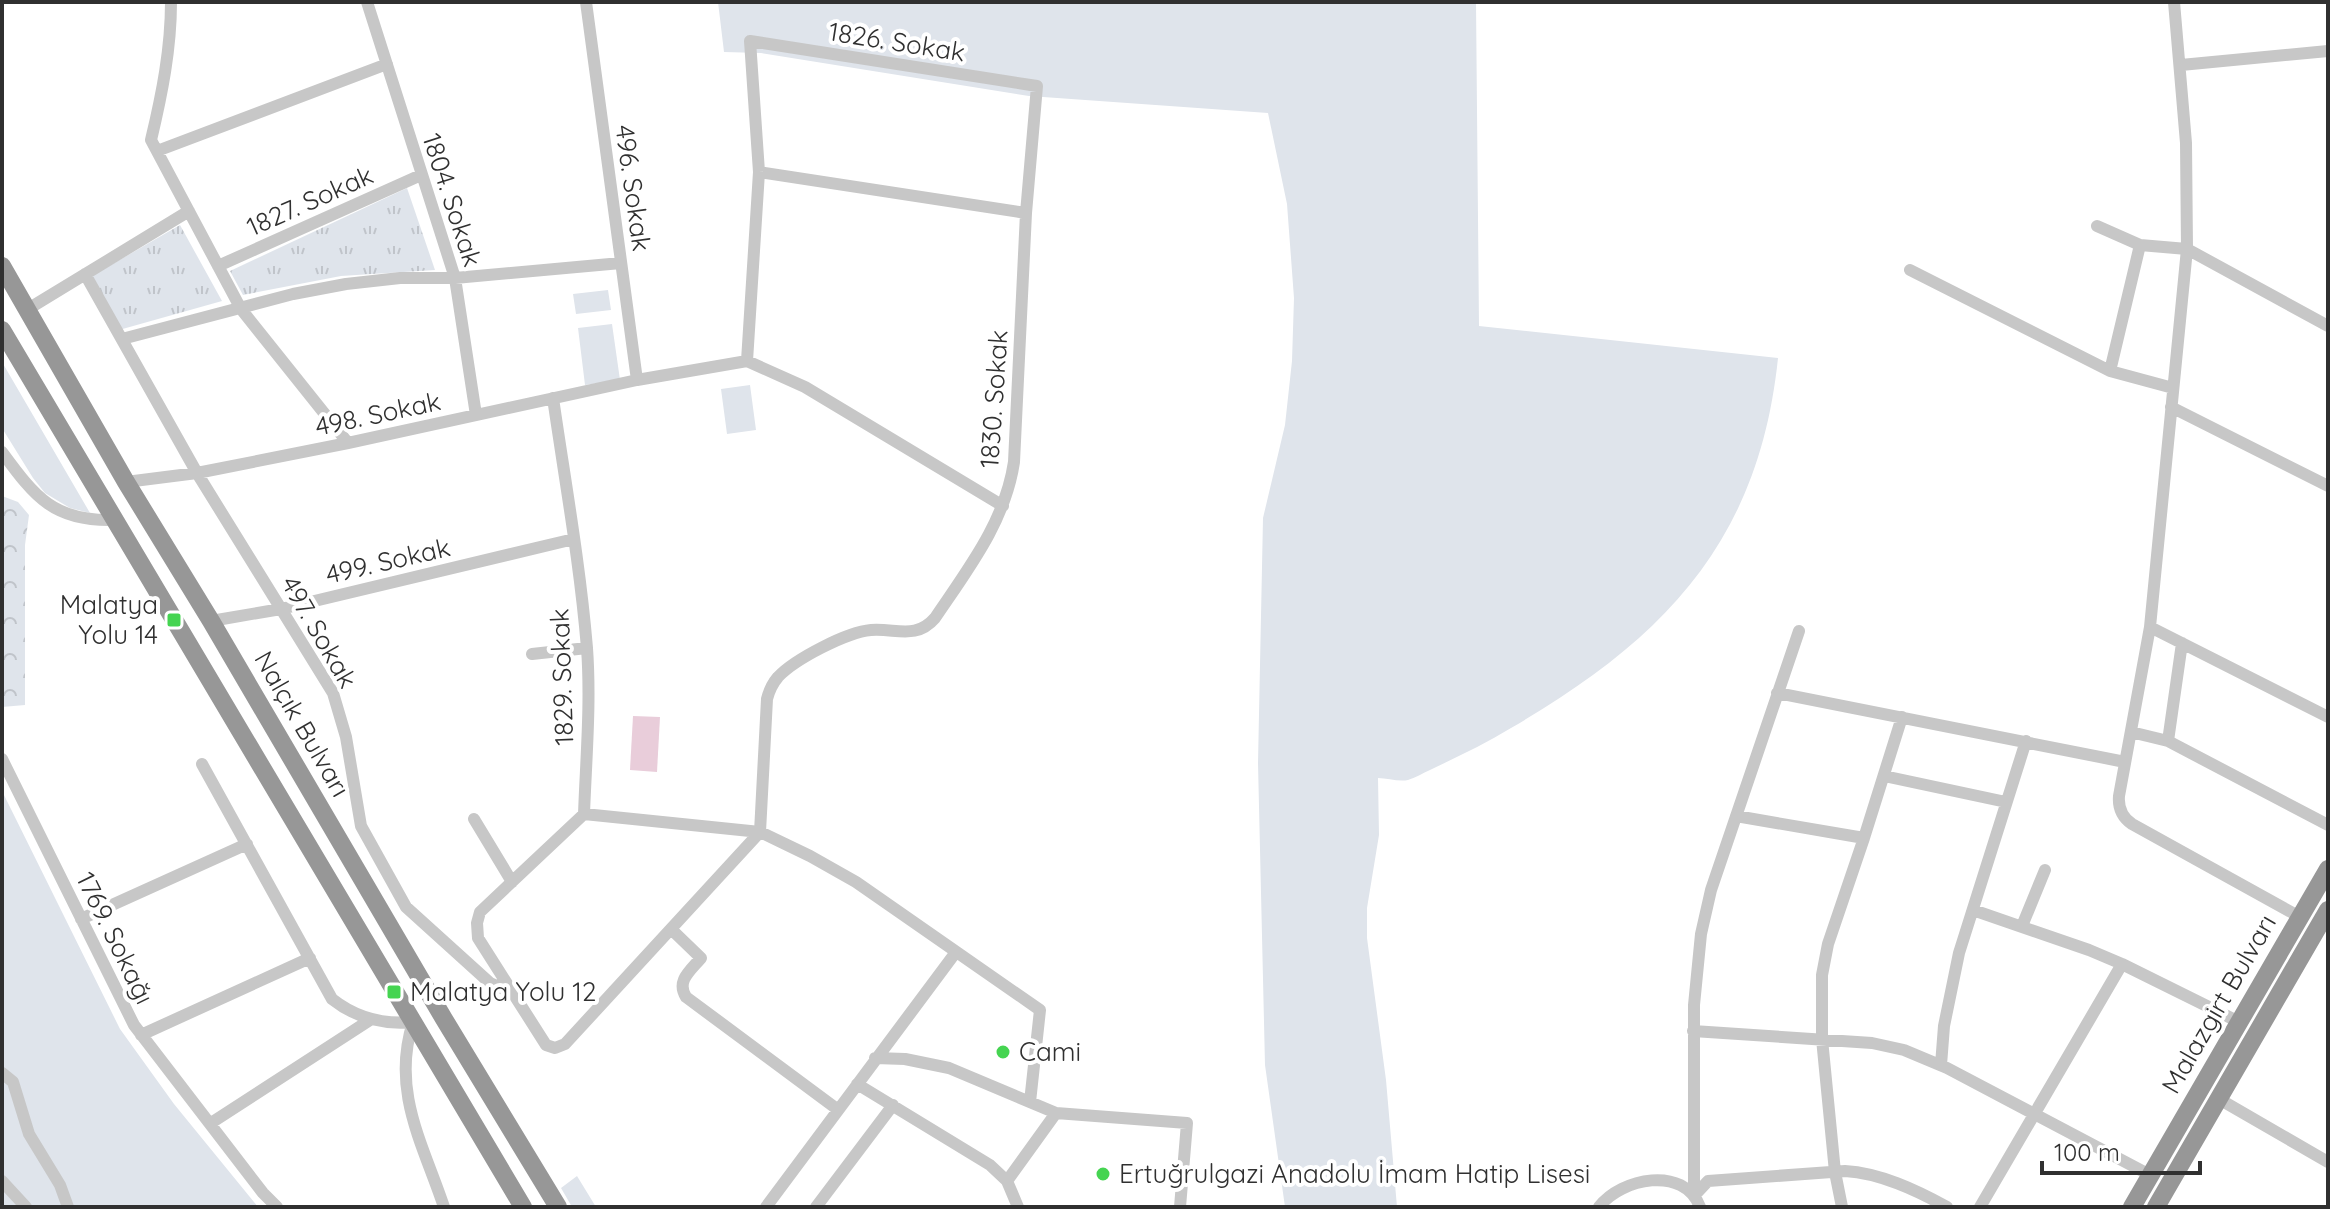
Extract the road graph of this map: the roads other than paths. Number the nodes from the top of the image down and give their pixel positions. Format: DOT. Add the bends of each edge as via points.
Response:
graph roads {
  1 [pos="171,2"];
  2 [pos="367,2"];
  3 [pos="586,2"];
  4 [pos="2174,2"];
  5 [pos="2328,51"];
  6 [pos="387,64"];
  7 [pos="2181,65"];
  8 [pos="1037,86"];
  9 [pos="157,151"];
  10 [pos="759,172"];
  11 [pos="421,175"];
  12 [pos="189,211"];
  13 [pos="1026,213"];
  14 [pos="2097,226"];
  15 [pos="2140,245"];
  16 [pos="2187,249"];
  17 [pos="621,263"];
  18 [pos="2,266"];
  19 [pos="218,266"];
  20 [pos="1910,270"];
  21 [pos="85,274"];
  22 [pos="455,278"];
  23 [pos="28,309"];
  24 [pos="241,309"];
  25 [pos="2328,326"];
  26 [pos="2,330"];
  27 [pos="122,339"];
  28 [pos="747,361"];
  29 [pos="2110,371"];
  30 [pos="637,380"];
  31 [pos="2173,388"];
  32 [pos="553,398"];
  33 [pos="2171,407"];
  34 [pos="476,415"];
  35 [pos="348,443"];
  36 [pos="2,452"];
  37 [pos="197,473"];
  38 [pos="126,482"];
  39 [pos="2328,486"];
  40 [pos="1003,506"];
  41 [pos="115,520"];
  42 [pos="574,539"];
  43 [pos="281,609"];
  44 [pos="211,621"];
  45 [pos="2150,627"];
  46 [pos="1799,631"];
  47 [pos="2182,643"];
  48 [pos="587,648"];
  49 [pos="532,654"];
  50 [pos="1777,693"];
  51 [pos="1902,717"];
  52 [pos="2328,717"];
  53 [pos="2131,732"];
  54 [pos="2026,741"];
  55 [pos="2168,741"];
  56 [pos="2,759"];
  57 [pos="2125,762"];
  58 [pos="202,764"];
  59 [pos="1884,776"];
  60 [pos="2006,802"];
  61 [pos="584,814"];
  62 [pos="1736,816"];
  63 [pos="474,819"];
  64 [pos="2328,825"];
  65 [pos="760,832"];
  66 [pos="1864,838"];
  67 [pos="247,844"];
  68 [pos="2328,869"];
  69 [pos="2045,870"];
  70 [pos="512,882"];
  71 [pos="1973,910"];
  72 [pos="2328,910"];
  73 [pos="2300,917"];
  74 [pos="81,919"];
  75 [pos="2022,926"];
  76 [pos="671,929"];
  77 [pos="956,952"];
  78 [pos="310,958"];
  79 [pos="2122,964"];
  80 [pos="513,993"];
  81 [pos="370,1020"];
  82 [pos="413,1022"];
  83 [pos="2239,1022"];
  84 [pos="1693,1031"];
  85 [pos="141,1035"];
  86 [pos="1822,1039"];
  87 [pos="875,1058"];
  88 [pos="1941,1065"];
  89 [pos="2,1073"];
  90 [pos="857,1084"];
  91 [pos="2219,1099"];
  92 [pos="1030,1102"];
  93 [pos="893,1105"];
  94 [pos="837,1109"];
  95 [pos="2034,1112"];
  96 [pos="1056,1113"];
  97 [pos="211,1123"];
  98 [pos="2328,1162"];
  99 [pos="1835,1172"];
  100 [pos="2150,1175"];
  101 [pos="2,1181"];
  102 [pos="1007,1181"];
  103 [pos="1697,1201"];
  104 [pos="26,1207"];
  105 [pos="68,1207"];
  106 [pos="277,1207"];
  107 [pos="444,1207"];
  108 [pos="523,1207"];
  109 [pos="558,1207"];
  110 [pos="766,1207"];
  111 [pos="816,1207"];
  112 [pos="1018,1207"];
  113 [pos="1180,1207"];
  114 [pos="1599,1207"];
  115 [pos="1842,1207"];
  116 [pos="1947,1207"];
  117 [pos="1980,1207"];
  118 [pos="2132,1207"];
  119 [pos="2156,1207"];
  1 -- 9 [label="street" via="166,75 151,140"];
  2 -- 6 [label="street, 1804. Sokak"];
  3 -- 17 [label="street, 496. Sokak"];
  4 -- 7 [label="street"];
  5 -- 7 [label="street"];
  6 -- 9 [label="street"];
  6 -- 11 [label="street, 1804. Sokak"];
  7 -- 16 [label="street"];
  8 -- 10 [label="street, 1826. Sokak" via="750,41"];
  8 -- 13 [label="street, 1830. Sokak"];
  9 -- 12 [label="street"];
  10 -- 13 [label="street"];
  10 -- 28 [label="street"];
  11 -- 19 [label="street, 1827. Sokak"];
  11 -- 22 [label="street, 1804. Sokak"];
  12 -- 19 [label="street"];
  12 -- 21 [label="street"];
  13 -- 40 [label="street, 1830. Sokak" via="1014,462"];
  14 -- 15 [label="street"];
  15 -- 16 [label="street"];
  15 -- 29 [label="street"];
  16 -- 25 [label="street"];
  16 -- 31 [label="street"];
  17 -- 22 [label="street"];
  17 -- 30 [label="street, 496. Sokak"];
  18 -- 23 [label="highway, Nalçık Bulvarı"];
  19 -- 24 [label="street"];
  20 -- 29 [label="street"];
  21 -- 23 [label="street"];
  21 -- 27 [label="street, 497. Sokak"];
  22 -- 24 [label="street" via="346,284"];
  22 -- 34 [label="street, 1804. Sokak"];
  23 -- 38 [label="highway, Nalçık Bulvarı"];
  24 -- 27 [label="street"];
  24 -- 35 [label="street"];
  26 -- 41 [label="highway"];
  27 -- 37 [label="street, 497. Sokak"];
  28 -- 30 [label="street, 498. Sokak"];
  28 -- 40 [label="street" via="805,387"];
  29 -- 31 [label="street"];
  30 -- 32 [label="street, 498. Sokak"];
  31 -- 33 [label="street"];
  32 -- 34 [label="street, 498. Sokak"];
  32 -- 42 [label="street, 1829. Sokak"];
  33 -- 39 [label="street"];
  33 -- 45 [label="street"];
  34 -- 35 [label="street, 498. Sokak"];
  35 -- 37 [label="street, 498. Sokak"];
  36 -- 41 [label="street" via="31,491 50,505 81,518"];
  37 -- 38 [label="street, 498. Sokak"];
  37 -- 43 [label="street, 497. Sokak"];
  38 -- 44 [label="highway, Nalçık Bulvarı"];
  40 -- 65 [label="street, 1830. Sokak" via="991,533 926,627 908,633 851,634 775,681 766,706"];
  41 -- 82 [label="highway"];
  42 -- 43 [label="street, 499. Sokak"];
  42 -- 48 [label="street, 1829. Sokak"];
  43 -- 44 [label="street, 499. Sokak"];
  43 -- 80 [label="street, 497. Sokak" via="333,693 361,826 406,907 490,983"];
  44 -- 109 [label="highway, Nalçık Bulvarı"];
  45 -- 47 [label="street"];
  45 -- 53 [label="street"];
  46 -- 50 [label="street"];
  47 -- 52 [label="street"];
  47 -- 55 [label="street"];
  48 -- 49 [label="street"];
  48 -- 61 [label="street, 1829. Sokak"];
  50 -- 51 [label="street"];
  50 -- 62 [label="street"];
  51 -- 54 [label="street"];
  51 -- 59 [label="street"];
  53 -- 55 [label="street"];
  53 -- 57 [label="street"];
  54 -- 57 [label="street"];
  54 -- 60 [label="street"];
  55 -- 64 [label="street"];
  56 -- 74 [label="street, 1769. Sokağı"];
  57 -- 73 [label="street" via="2118,801 2127,821"];
  58 -- 67 [label="street"];
  59 -- 60 [label="street"];
  59 -- 66 [label="street"];
  60 -- 71 [label="street"];
  61 -- 65 [label="street"];
  61 -- 70 [label="street"];
  62 -- 66 [label="street"];
  62 -- 84 [label="street" via="1701,934"];
  63 -- 70 [label="street"];
  65 -- 76 [label="street"];
  65 -- 77 [label="street" via="845,876"];
  66 -- 86 [label="street" via="1824,959"];
  67 -- 74 [label="street"];
  67 -- 78 [label="street"];
  68 -- 73 [label="highway, Malazgirt Bulvarı"];
  69 -- 75 [label="street"];
  70 -- 80 [label="street" via="480,912 477,923 478,938"];
  71 -- 75 [label="street"];
  71 -- 88 [label="street" via="1947,1009"];
  72 -- 91 [label="highway, Malazgirt Bulvarı"];
  73 -- 83 [label="highway, Malazgirt Bulvarı"];
  74 -- 85 [label="street, 1769. Sokağı"];
  75 -- 79 [label="street"];
  76 -- 80 [label="street" via="559,1047 546,1045"];
  76 -- 94 [label="street" via="701,958 682,982 686,997"];
  77 -- 87 [label="street"];
  77 -- 92 [label="street" via="1040,1010"];
  78 -- 81 [label="street" via="332,999"];
  78 -- 85 [label="street"];
  79 -- 83 [label="street"];
  79 -- 95 [label="street"];
  81 -- 82 [label="street"];
  81 -- 97 [label="street"];
  82 -- 107 [label="street" via="405,1055 411,1108"];
  82 -- 108 [label="highway"];
  83 -- 100 [label="highway, Malazgirt Bulvarı"];
  84 -- 86 [label="street"];
  84 -- 103 [label="street"];
  85 -- 97 [label="street, 1769. Sokağı"];
  86 -- 88 [label="street" via="1888,1046"];
  86 -- 99 [label="street"];
  87 -- 90 [label="street"];
  87 -- 92 [label="street" via="942,1066"];
  88 -- 95 [label="street"];
  89 -- 105 [label="street" via="15,1086 29,1134"];
  90 -- 93 [label="street"];
  90 -- 94 [label="street"];
  91 -- 98 [label="street"];
  91 -- 119 [label="highway, Malazgirt Bulvarı"];
  92 -- 96 [label="street"];
  93 -- 102 [label="street"];
  93 -- 111 [label="street"];
  94 -- 110 [label="street"];
  95 -- 100 [label="street"];
  95 -- 117 [label="street"];
  96 -- 102 [label="street"];
  96 -- 113 [label="street" via="1187,1123"];
  97 -- 106 [label="street, 1769. Sokağı"];
  99 -- 103 [label="street" via="1708,1181"];
  99 -- 115 [label="street"];
  99 -- 116 [label="street" via="1879,1178"];
  100 -- 118 [label="highway, Malazgirt Bulvarı"];
  101 -- 104 [label="street"];
  102 -- 112 [label="street"];
  103 -- 114 [label="street" via="1675,1184 1657,1180 1618,1189"];
}
